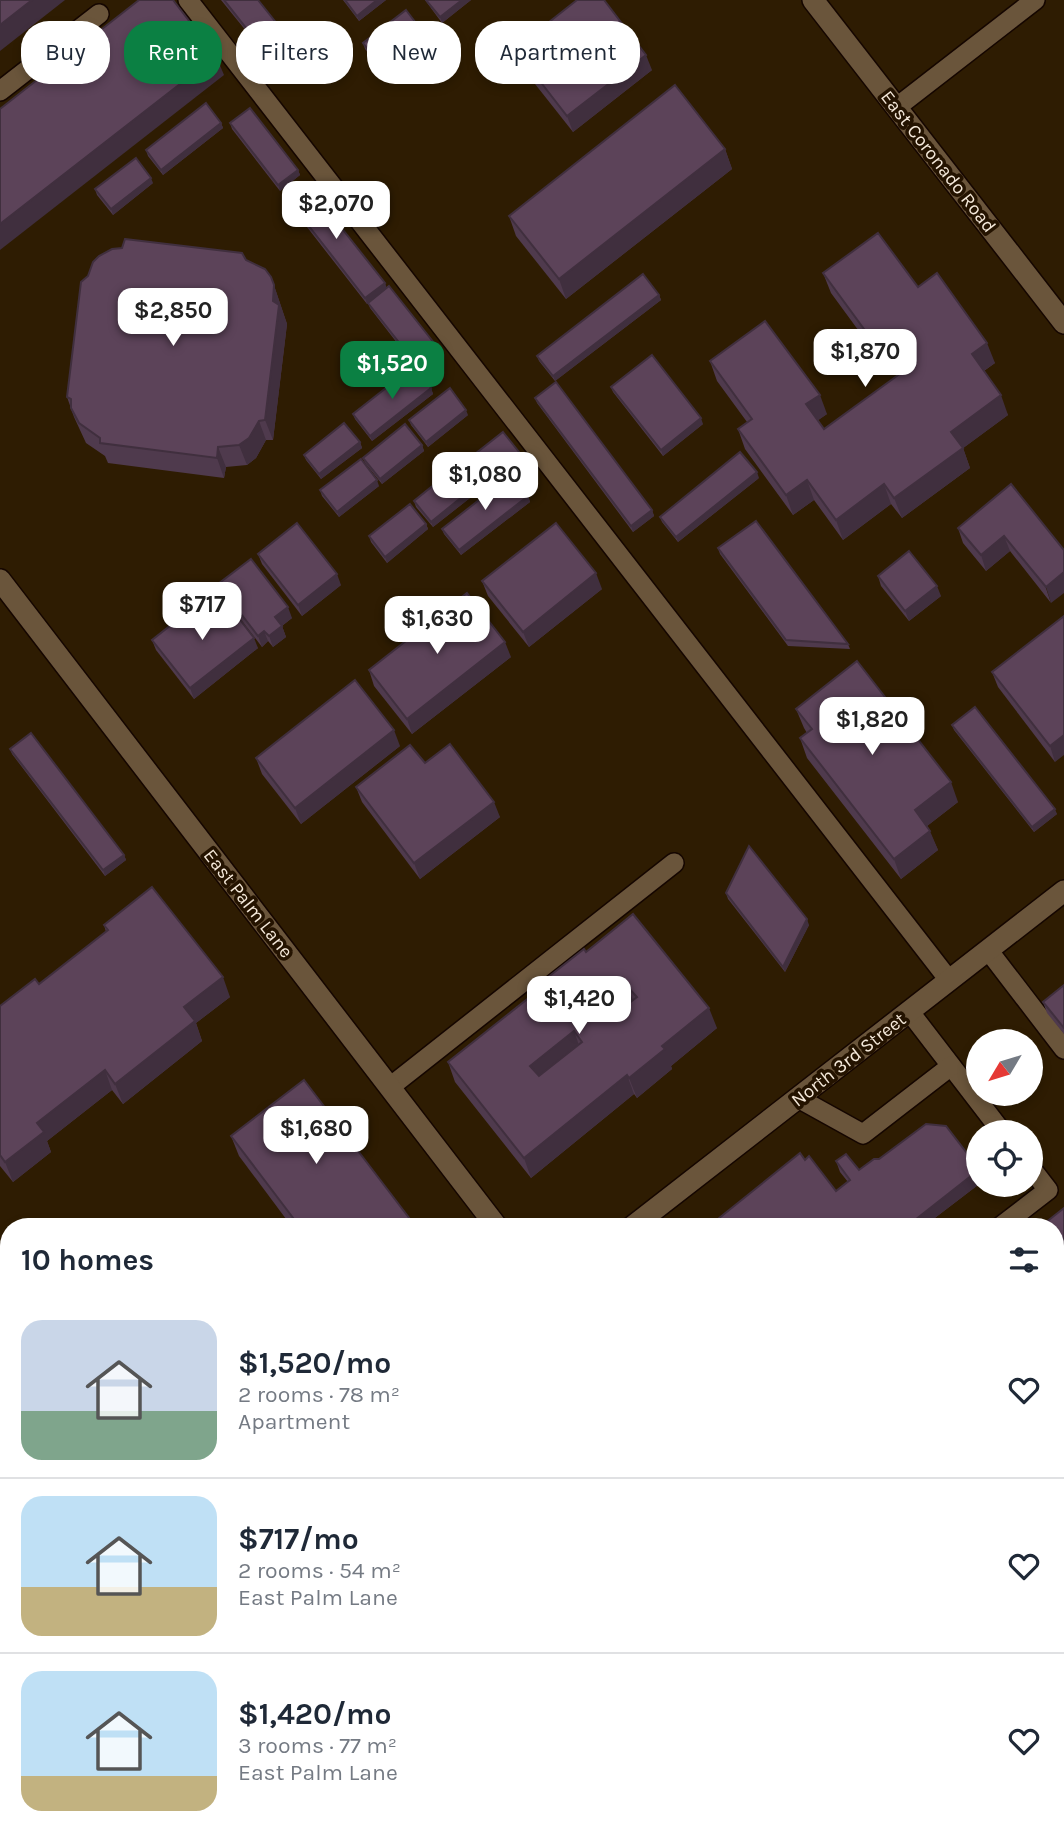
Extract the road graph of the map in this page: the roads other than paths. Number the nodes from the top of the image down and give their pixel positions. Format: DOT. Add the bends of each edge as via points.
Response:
graph roads {
  1 [pos="188,0"];
  2 [pos="813,0"];
  3 [pos="1035,0"];
  4 [pos="99,15"];
  5 [pos="0,91"];
  6 [pos="897,107"];
  7 [pos="1064,323"];
  8 [pos="0,580"];
  9 [pos="674,863"];
  10 [pos="1064,891"];
  11 [pos="988,950"];
  12 [pos="949,980"];
  13 [pos="909,1011"];
  14 [pos="1064,1049"];
  15 [pos="951,1066"];
  16 [pos="390,1087"];
  17 [pos="798,1098"];
  18 [pos="994,1120"];
  19 [pos="1039,1197"];
  20 [pos="490,1218"];
  21 [pos="644,1218"];
  22 [pos="1012,1218"];
  1 -- 12 [label="lane"];
  2 -- 6 [label="street, East Coronado Road"];
  3 -- 6 [label="lane"];
  4 -- 5 [label="lane"];
  6 -- 7 [label="street, East Coronado Road"];
  8 -- 16 [label="street, East Palm Lane"];
  9 -- 16 [label="lane"];
  10 -- 11 [label="street, North 3rd Street"];
  11 -- 12 [label="street, North 3rd Street"];
  11 -- 14 [label="lane"];
  12 -- 13 [label="street, North 3rd Street"];
  13 -- 15 [label="lane"];
  13 -- 17 [label="street, North 3rd Street"];
  15 -- 17 [label="lane" via="863,1133"];
  15 -- 18 [label="lane"];
  16 -- 20 [label="street, East Palm Lane"];
  17 -- 21 [label="street, North 3rd Street"];
  19 -- 22 [label="lane"];
}
